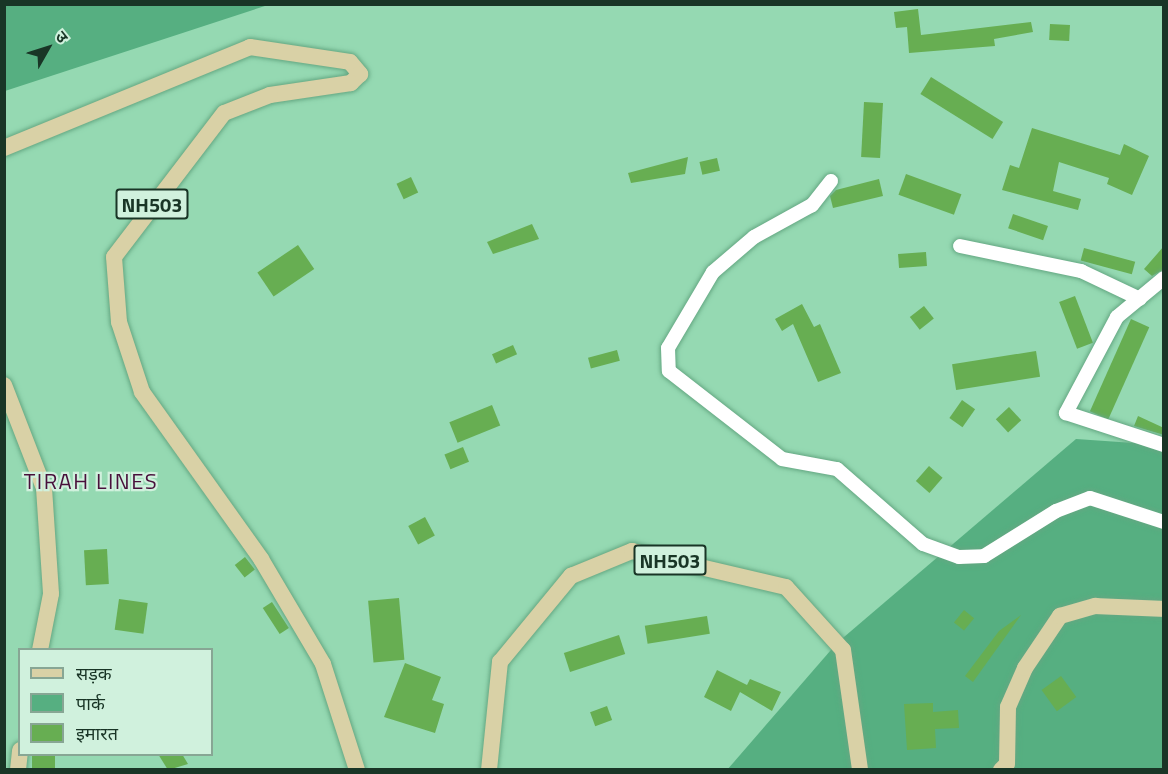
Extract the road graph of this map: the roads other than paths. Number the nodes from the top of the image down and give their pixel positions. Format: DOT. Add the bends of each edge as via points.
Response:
graph roads {
  1 [pos="4,148"];
  2 [pos="831,181"];
  3 [pos="960,246"];
  4 [pos="1164,278"];
  5 [pos="1140,298"];
  6 [pos="4,385"];
  7 [pos="1164,445"];
  8 [pos="1164,522"];
  9 [pos="1164,609"];
  10 [pos="40,648"];
  11 [pos="357,770"];
  12 [pos="489,770"];
  13 [pos="860,770"];
  14 [pos="1001,770"];
  1 -- 11 [label="main road, NH503" via="250,47 350,62 360,74 351,83 270,95 224,113 114,257 119,322 142,392 261,559 323,664"];
  2 -- 8 [label="street" via="812,205 754,237 713,272 668,348 669,371 782,459 837,469 923,544 959,557 984,556 1056,511 1090,498"];
  3 -- 5 [label="street" via="1081,271"];
  4 -- 5 [label="street"];
  5 -- 7 [label="street" via="1116,317 1066,413"];
  6 -- 10 [label="main road" via="44,489 51,594"];
  9 -- 14 [label="main road" via="1096,606 1060,616 1025,668 1008,707 1006,764"];
  12 -- 13 [label="main road, NH503" via="500,662 571,576 632,551 786,587 843,650"];
}
